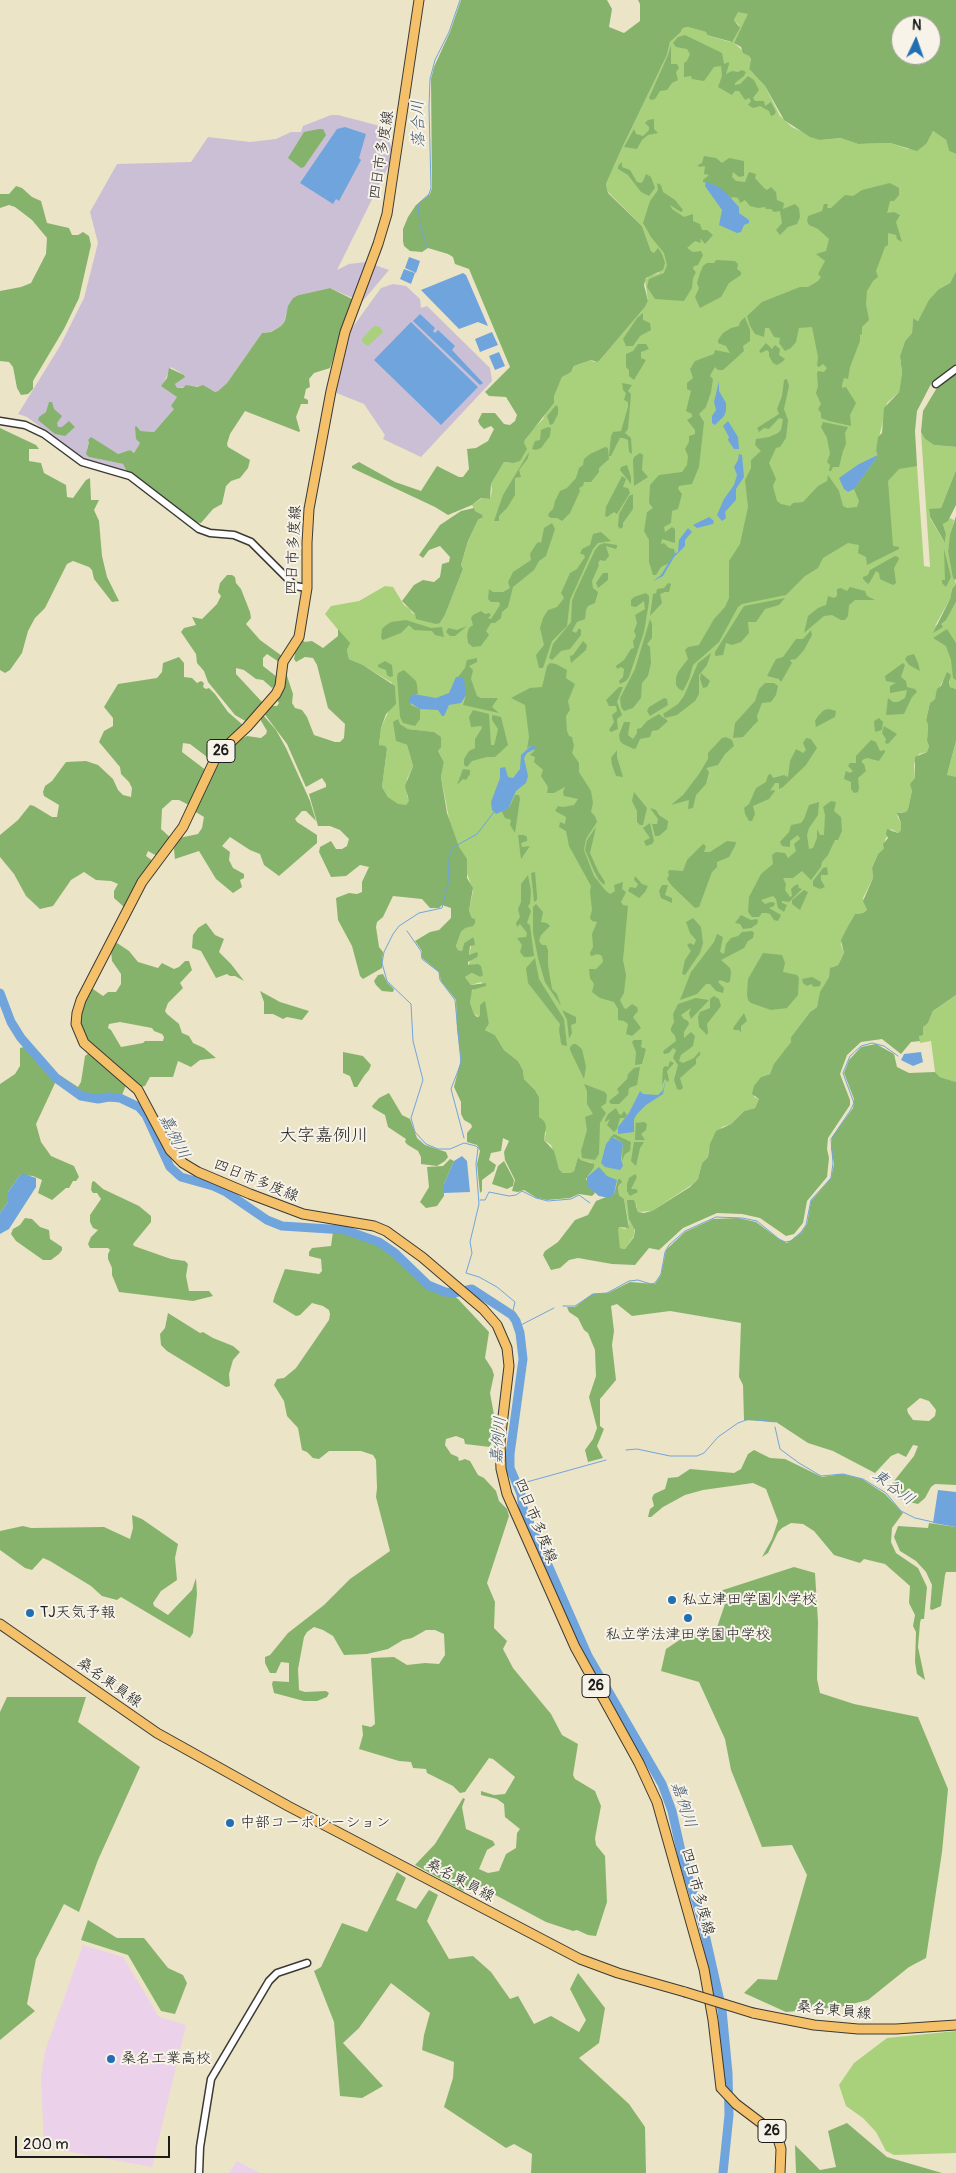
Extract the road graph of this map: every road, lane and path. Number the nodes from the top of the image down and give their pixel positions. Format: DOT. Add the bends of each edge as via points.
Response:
graph roads {
  1 [pos="419,0"];
  2 [pos="956,369"];
  3 [pos="936,384"];
  4 [pos="0,421"];
  5 [pos="307,588"];
  6 [pos="0,1624"];
  7 [pos="306,1962"];
  8 [pos="956,2025"];
  9 [pos="199,2173"];
  10 [pos="780,2173"];
  1 -- 5 [label="main road, 四日市多度線 / 26" via="386,214 330,390 309,509"];
  2 -- 3 [label="street"];
  4 -- 5 [label="street" via="25,425 44,434 82,462 130,476 199,529 234,535 250,542 295,586"];
  5 -- 10 [label="main road, 四日市多度線 / 26" via="298,637 283,662 279,689 217,755 183,827 142,882 86,991 77,1013 77,1029 89,1047 138,1090 170,1150 183,1163 241,1191 303,1214 386,1230 455,1285 497,1325 507,1348 509,1379 500,1442 507,1494 575,1647 657,1802 704,1969 722,2090 777,2136 781,2148"];
  6 -- 8 [label="main road, 桑名東員線, bridge" via="157,1733 288,1806 580,1959 753,2014 814,2025 858,2029"];
  7 -- 9 [label="street" via="277,1973 269,1982 211,2079"];
}
